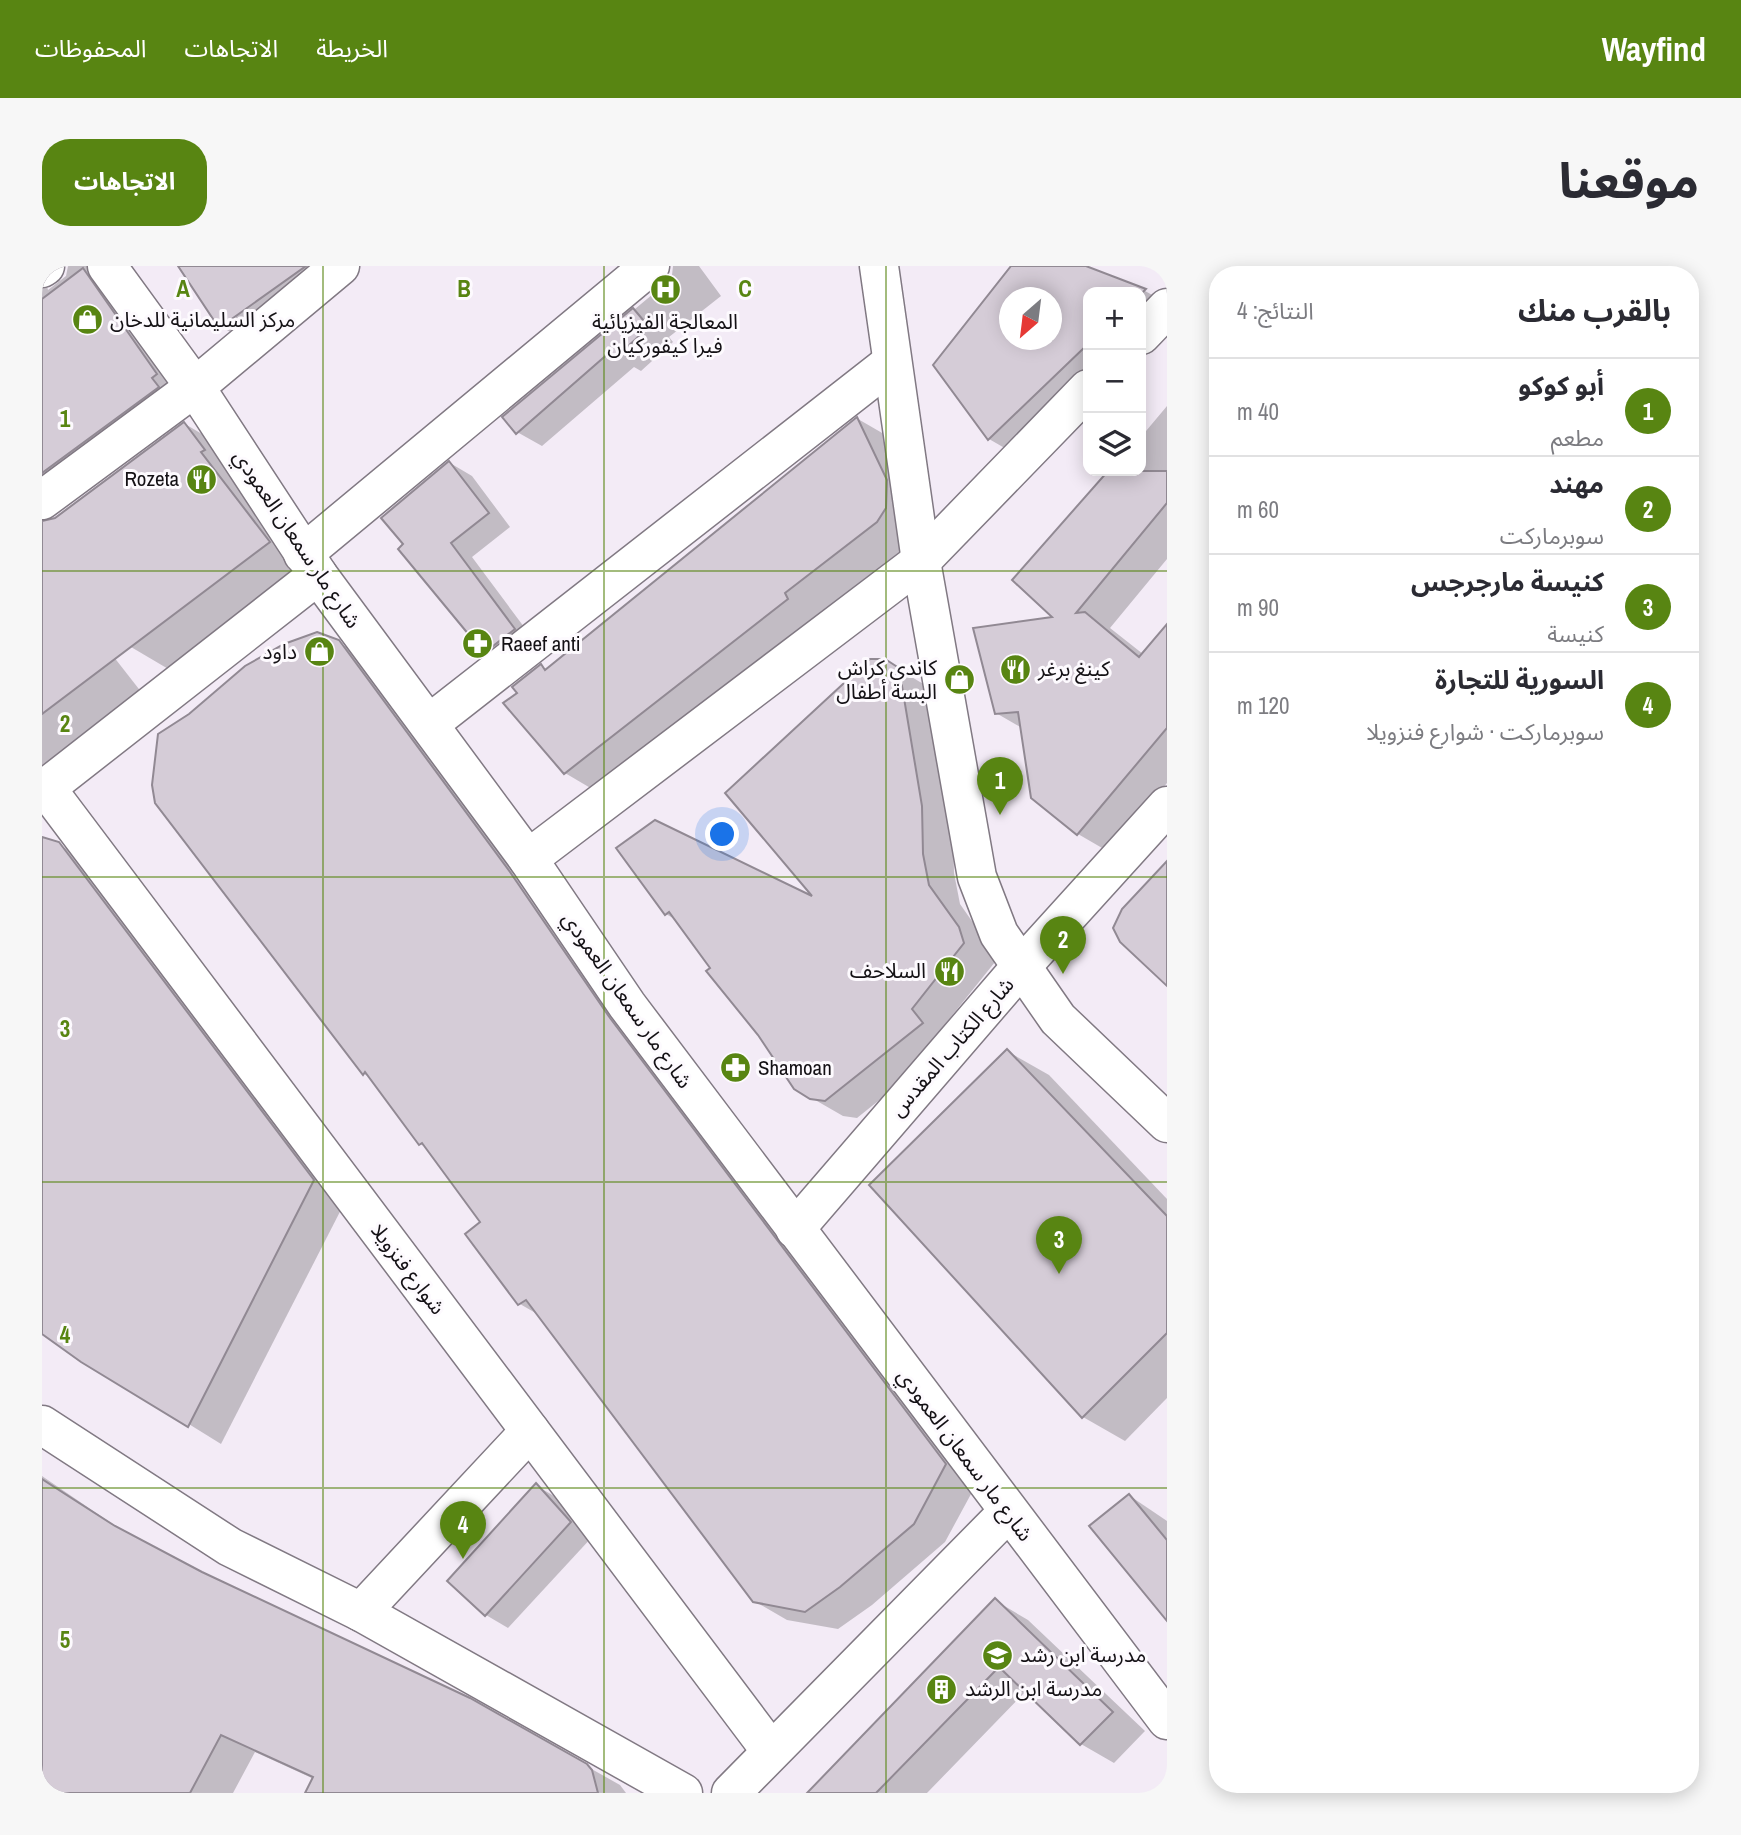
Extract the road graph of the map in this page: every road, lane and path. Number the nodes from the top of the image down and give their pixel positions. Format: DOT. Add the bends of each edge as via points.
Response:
graph roads {
  1 [pos="107,266"];
  2 [pos="340,266"];
  3 [pos="650,266"];
  4 [pos="879,266"];
  5 [pos="1167,308"];
  6 [pos="1146,330"];
  7 [pos="891,363"];
  8 [pos="195,387"];
  9 [pos="1083,394"];
  10 [pos="42,500"];
  11 [pos="921,561"];
  12 [pos="311,564"];
  13 [pos="429,724"];
  14 [pos="44,790"];
  15 [pos="1167,806"];
  16 [pos="528,859"];
  17 [pos="1020,968"];
  18 [pos="1167,1123"];
  19 [pos="795,1229"];
  20 [pos="42,1425"];
  21 [pos="530,1431"];
  22 [pos="1008,1512"];
  23 [pos="361,1612"];
  24 [pos="1167,1720"];
  25 [pos="771,1751"];
  26 [pos="684,1793"];
  27 [pos="731,1793"];
  1 -- 8 [label="street, شارع مار سمعان العمودي"];
  2 -- 8 [label="street"];
  3 -- 12 [label="street"];
  4 -- 7 [label="street"];
  5 -- 6 [label="street"];
  7 -- 11 [label="street"];
  7 -- 13 [label="street"];
  8 -- 10 [label="street"];
  8 -- 12 [label="street, شارع مار سمعان العمودي"];
  9 -- 11 [label="street"];
  11 -- 16 [label="street"];
  11 -- 17 [label="street" via="977,877 999,934"];
  12 -- 13 [label="street, شارع مار سمعان العمودي"];
  12 -- 14 [label="street"];
  13 -- 16 [label="street, شارع مار سمعان العمودي"];
  14 -- 21 [label="street, شوارع فنزويلا"];
  15 -- 17 [label="street, شارع الكتاب المقدس"];
  16 -- 19 [label="street, شارع مار سمعان العمودي" via="627,1005"];
  17 -- 18 [label="street" via="1058,1019"];
  17 -- 19 [label="street, شارع الكتاب المقدس"];
  19 -- 22 [label="street, شارع مار سمعان العمودي"];
  20 -- 23 [label="street" via="230,1547"];
  21 -- 23 [label="street"];
  21 -- 25 [label="street, شوارع فنزويلا"];
  22 -- 24 [label="street, شارع مار سمعان العمودي"];
  22 -- 25 [label="street"];
  23 -- 26 [label="street"];
  25 -- 27 [label="street"];
}
